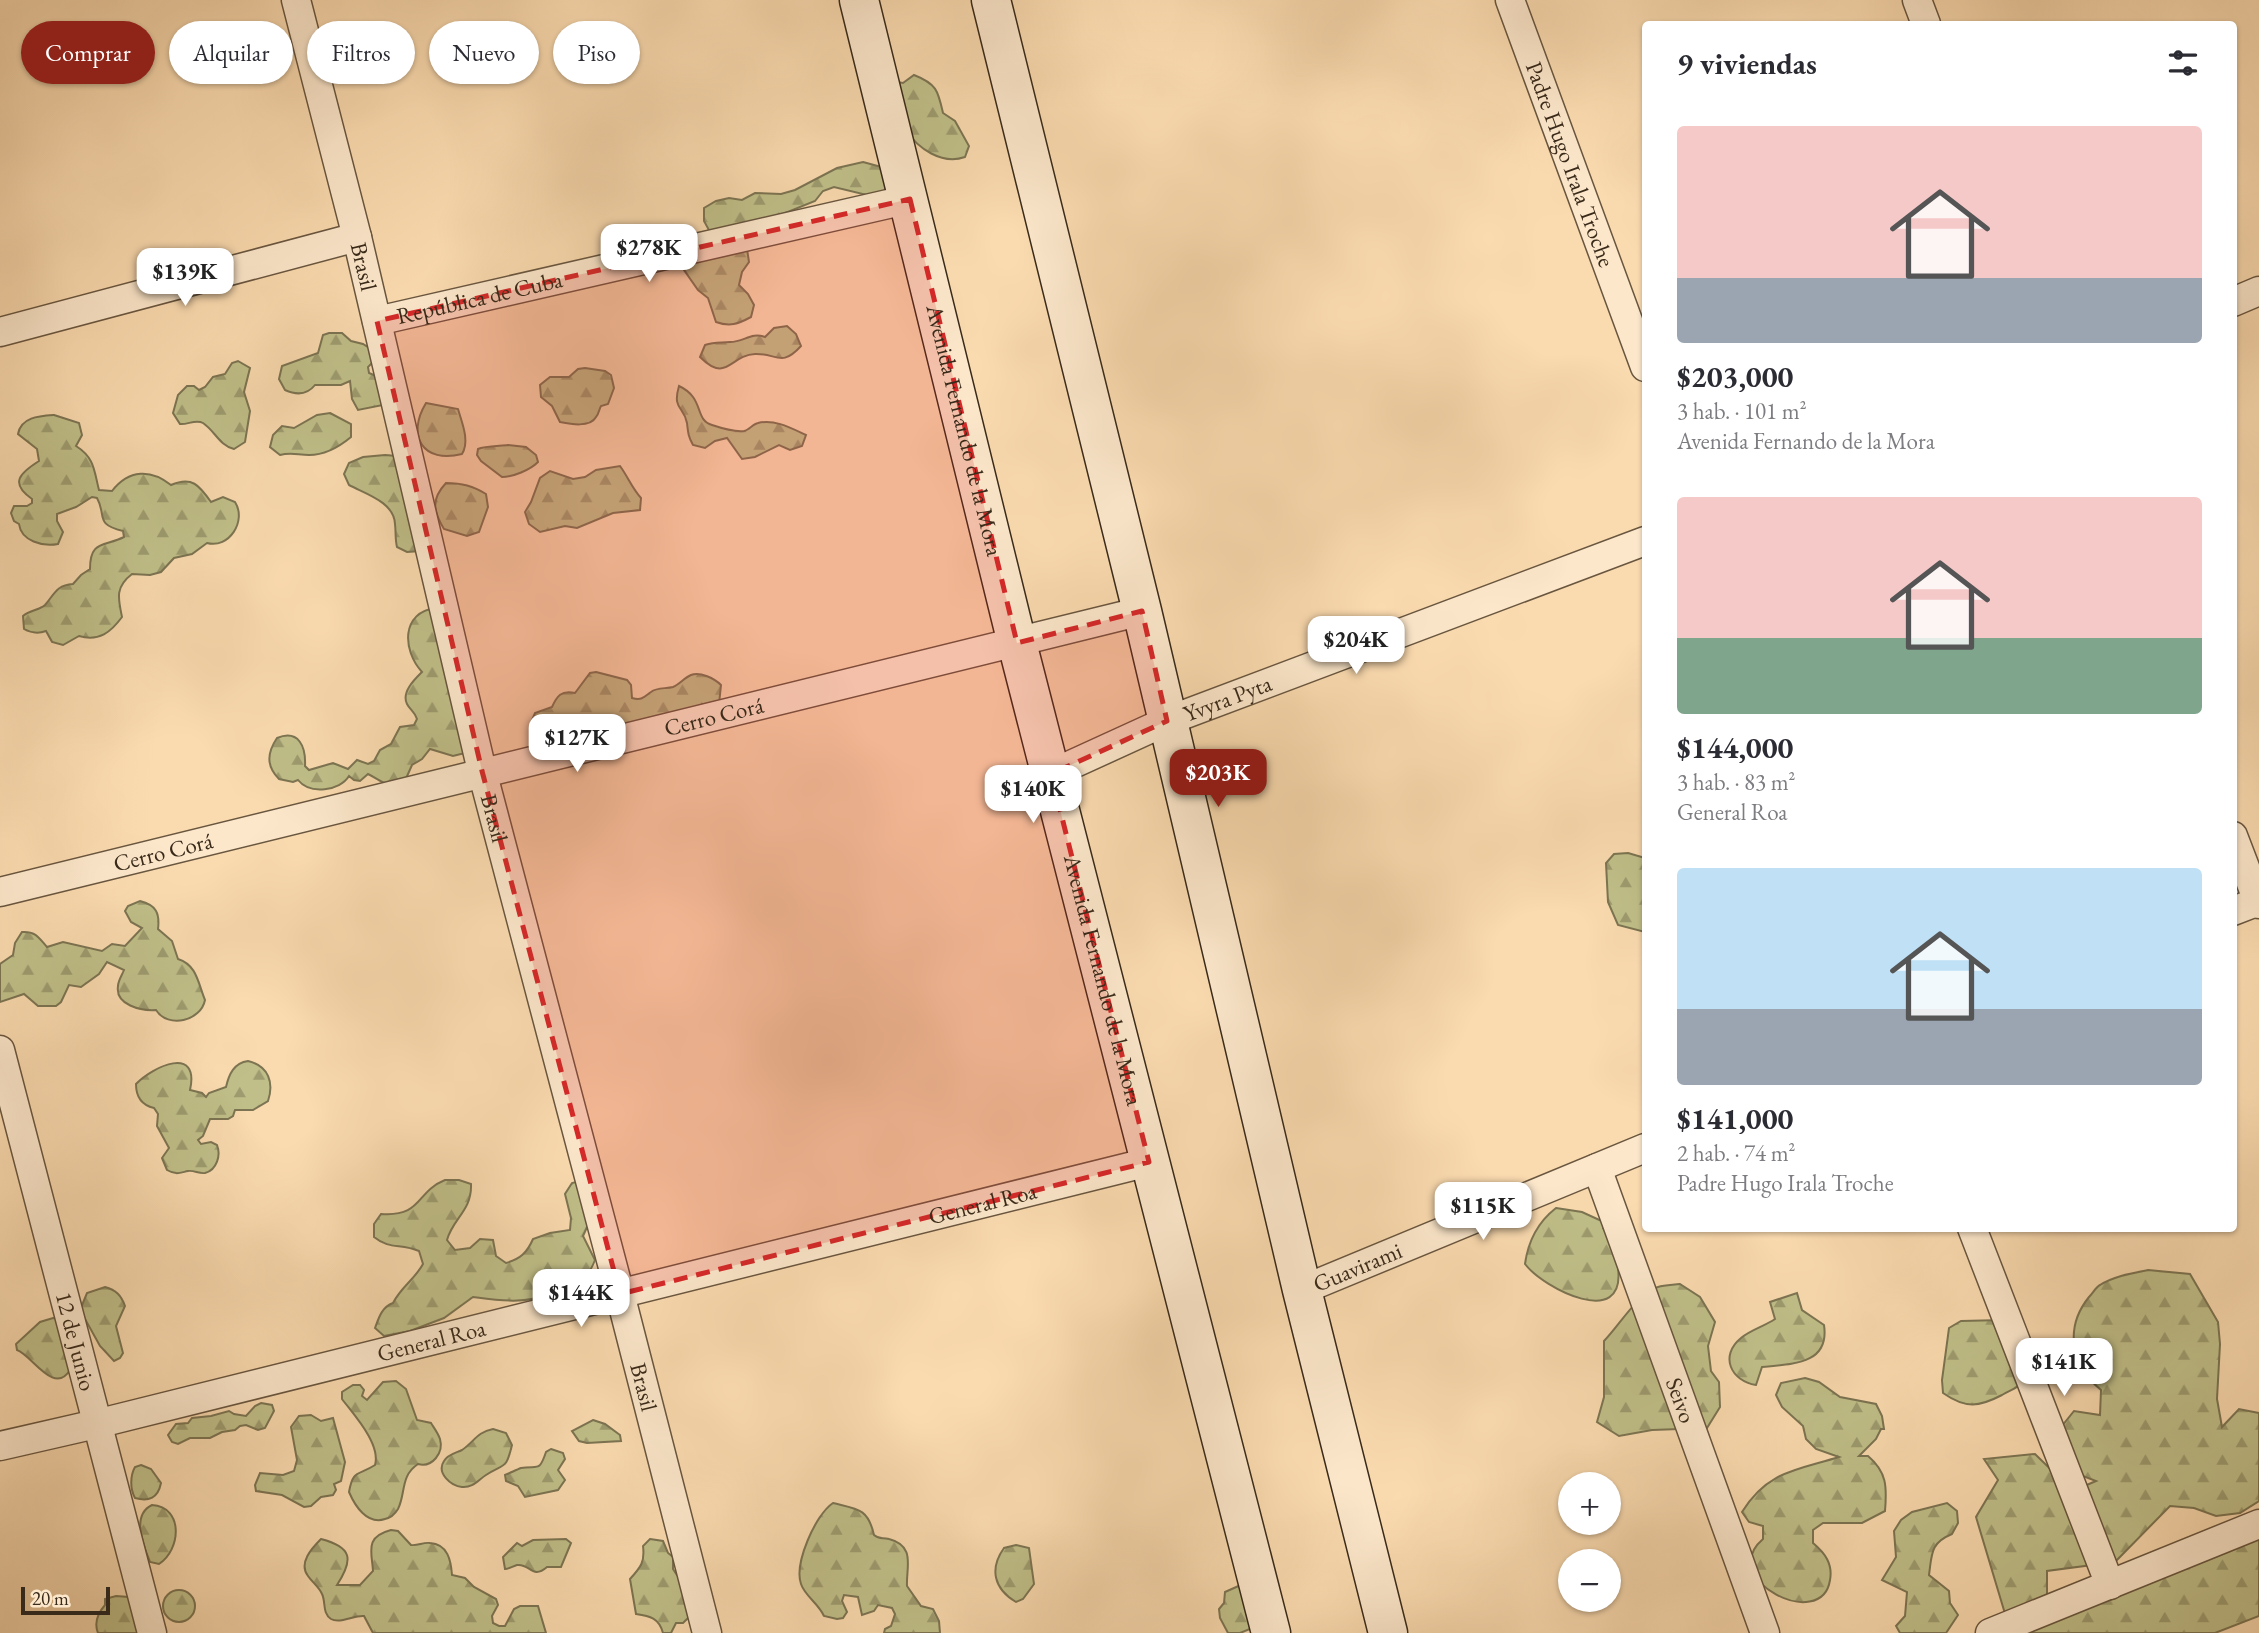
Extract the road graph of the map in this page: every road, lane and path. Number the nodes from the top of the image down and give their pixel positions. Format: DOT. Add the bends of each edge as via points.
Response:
graph roads {
  1 [pos="296,0"];
  2 [pos="859,0"];
  3 [pos="991,0"];
  4 [pos="1510,0"];
  5 [pos="1917,0"];
  6 [pos="1925,21"];
  7 [pos="910,199"];
  8 [pos="357,237"];
  9 [pos="2259,291"];
  10 [pos="2237,300"];
  11 [pos="377,321"];
  12 [pos="0,332"];
  13 [pos="1642,359"];
  14 [pos="1642,542"];
  15 [pos="1142,611"];
  16 [pos="1017,643"];
  17 [pos="1167,722"];
  18 [pos="482,771"];
  19 [pos="1051,774"];
  20 [pos="2237,850"];
  21 [pos="0,891"];
  22 [pos="2252,904"];
  23 [pos="0,1050"];
  24 [pos="1642,1149"];
  25 [pos="1149,1162"];
  26 [pos="1597,1168"];
  27 [pos="1974,1232"];
  28 [pos="1302,1290"];
  29 [pos="620,1294"];
  30 [pos="96,1424"];
  31 [pos="0,1446"];
  32 [pos="2259,1524"];
  33 [pos="2110,1584"];
  34 [pos="152,1633"];
  35 [pos="707,1633"];
  36 [pos="1272,1633"];
  37 [pos="1388,1633"];
  38 [pos="1765,1633"];
  39 [pos="1990,1633"];
  1 -- 8 [label="street, Brasil"];
  2 -- 7 [label="main road, Avenida Fernando de la Mora"];
  3 -- 15 [label="main road"];
  4 -- 13 [label="street, Padre Hugo Irala Troche"];
  5 -- 6 [label="street"];
  7 -- 11 [label="street, República de Cuba"];
  7 -- 16 [label="main road, Avenida Fernando de la Mora"];
  8 -- 11 [label="street, Brasil"];
  8 -- 12 [label="street"];
  9 -- 10 [label="street"];
  11 -- 18 [label="street, Brasil"];
  14 -- 17 [label="street, Yvyra Pyta"];
  15 -- 16 [label="street, Cerro Corá"];
  15 -- 17 [label="main road"];
  16 -- 18 [label="street, Cerro Corá"];
  16 -- 19 [label="main road, Avenida Fernando de la Mora"];
  17 -- 19 [label="street, Yvyra Pyta"];
  17 -- 28 [label="main road"];
  18 -- 21 [label="street, Cerro Corá"];
  18 -- 29 [label="street, Brasil"];
  19 -- 25 [label="main road, Avenida Fernando de la Mora"];
  20 -- 22 [label="street"];
  23 -- 30 [label="street, 12 de Junio"];
  24 -- 26 [label="street, Guavirami"];
  25 -- 29 [label="street, General Roa"];
  25 -- 36 [label="main road, Avenida Fernando de la Mora"];
  26 -- 28 [label="street, Guavirami"];
  26 -- 38 [label="street, Seivo"];
  27 -- 33 [label="street"];
  28 -- 37 [label="main road"];
  29 -- 30 [label="street, General Roa"];
  29 -- 35 [label="street, Brasil"];
  30 -- 31 [label="street, General Roa"];
  30 -- 34 [label="street, 12 de Junio"];
  32 -- 33 [label="street"];
  33 -- 39 [label="street"];
}
